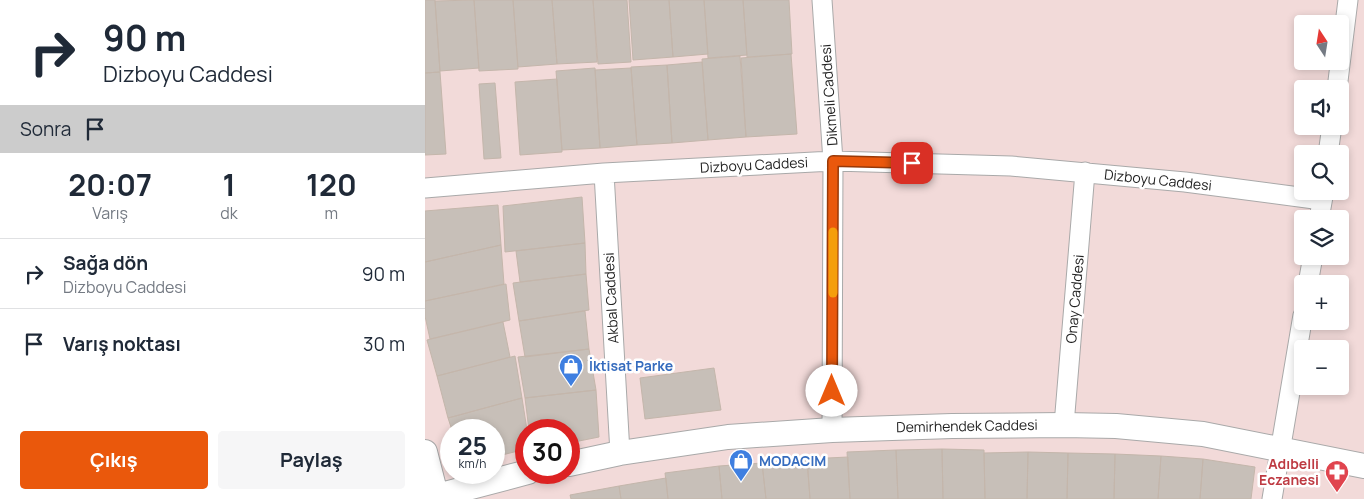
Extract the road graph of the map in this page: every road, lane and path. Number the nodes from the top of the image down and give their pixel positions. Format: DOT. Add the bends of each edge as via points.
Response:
graph roads {
  1 [pos="822,0"];
  2 [pos="1348,0"];
  3 [pos="1338,80"];
  4 [pos="833,161"];
  5 [pos="1085,172"];
  6 [pos="604,174"];
  7 [pos="425,188"];
  8 [pos="1294,193"];
  9 [pos="1300,330"];
  10 [pos="1065,425"];
  11 [pos="832,430"];
  12 [pos="1279,450"];
  13 [pos="425,452"];
  14 [pos="620,453"];
  15 [pos="580,462"];
  16 [pos="1364,466"];
  17 [pos="515,476"];
  18 [pos="437,498"];
  19 [pos="1271,499"];
  1 -- 4 [label="street, Dikmeli Caddesi"];
  2 -- 3 [label="street"];
  4 -- 5 [label="street, Dizboyu Caddesi" via="1011,166"];
  4 -- 6 [label="street, Dizboyu Caddesi"];
  4 -- 11 [label="street, Dikmeli Caddesi"];
  5 -- 8 [label="street, Dizboyu Caddesi"];
  5 -- 10 [label="street, Onay Caddesi"];
  6 -- 7 [label="street, Dizboyu Caddesi"];
  6 -- 14 [label="street, Akbal Caddesi"];
  9 -- 12 [label="street"];
  10 -- 11 [label="street, Demirhendek Caddesi"];
  10 -- 12 [label="street, Demirhendek Caddesi" via="1161,429"];
  11 -- 14 [label="street, Demirhendek Caddesi" via="728,437"];
  12 -- 16 [label="street, Demirhendek Caddesi"];
  12 -- 19 [label="street"];
  13 -- 18 [label="street"];
  14 -- 15 [label="street, Demirhendek Caddesi"];
  17 -- 18 [label="street"];
}
